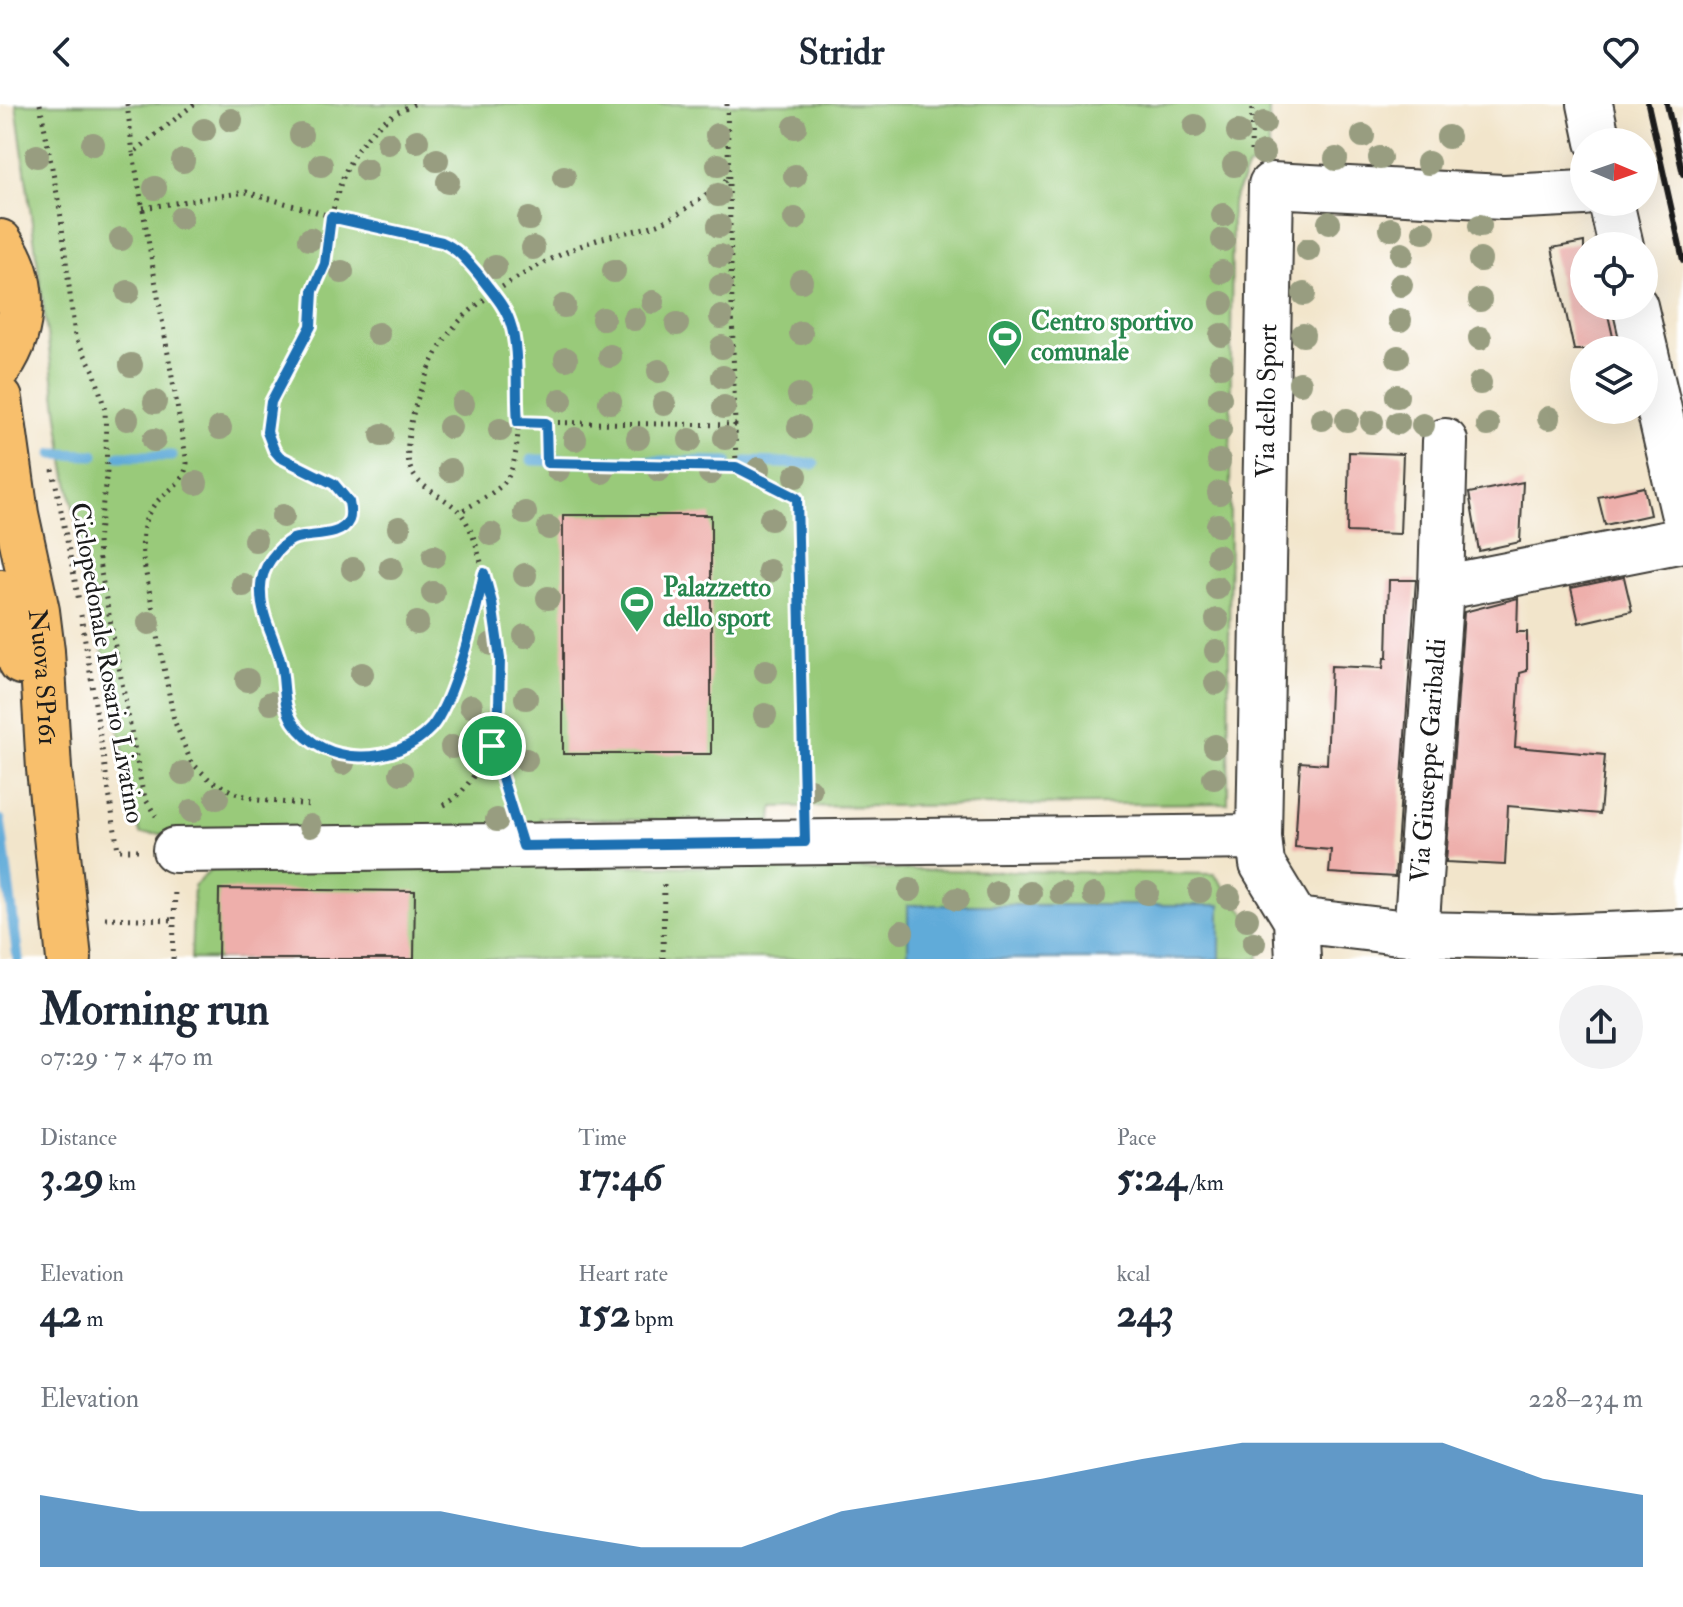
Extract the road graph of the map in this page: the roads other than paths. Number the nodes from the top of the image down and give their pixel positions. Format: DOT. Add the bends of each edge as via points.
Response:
graph roads {
  1 [pos="1590,104"];
  2 [pos="1595,128"];
  3 [pos="1570,194"];
  4 [pos="1,242"];
  5 [pos="1638,320"];
  6 [pos="0,366"];
  7 [pos="0,399"];
  8 [pos="1445,441"];
  9 [pos="1683,512"];
  10 [pos="1683,540"];
  11 [pos="1441,588"];
  12 [pos="0,592"];
  13 [pos="49,769"];
  14 [pos="1259,837"];
  15 [pos="175,850"];
  16 [pos="1683,932"];
  17 [pos="1416,934"];
  18 [pos="66,938"];
  19 [pos="1297,940"];
  1 -- 2 [label="street"];
  3 -- 14 [label="street, Via dello Sport" via="1503,197 1271,185"];
  4 -- 6 [label="main road" via="18,282 20,312"];
  5 -- 9 [label="street"];
  7 -- 13 [label="main road, Nuova SP161" via="38,625"];
  8 -- 11 [label="street, Via Giuseppe Garibaldi"];
  10 -- 11 [label="street"];
  11 -- 17 [label="street, Via Giuseppe Garibaldi"];
  12 -- 13 [label="main road, Nuova SP161"];
  13 -- 18 [label="main road, Nuova SP161"];
  14 -- 15 [label="street"];
  14 -- 19 [label="street, Via dello Sport" via="1262,864"];
  16 -- 17 [label="street" via="1553,937"];
  17 -- 19 [label="street"];
}
